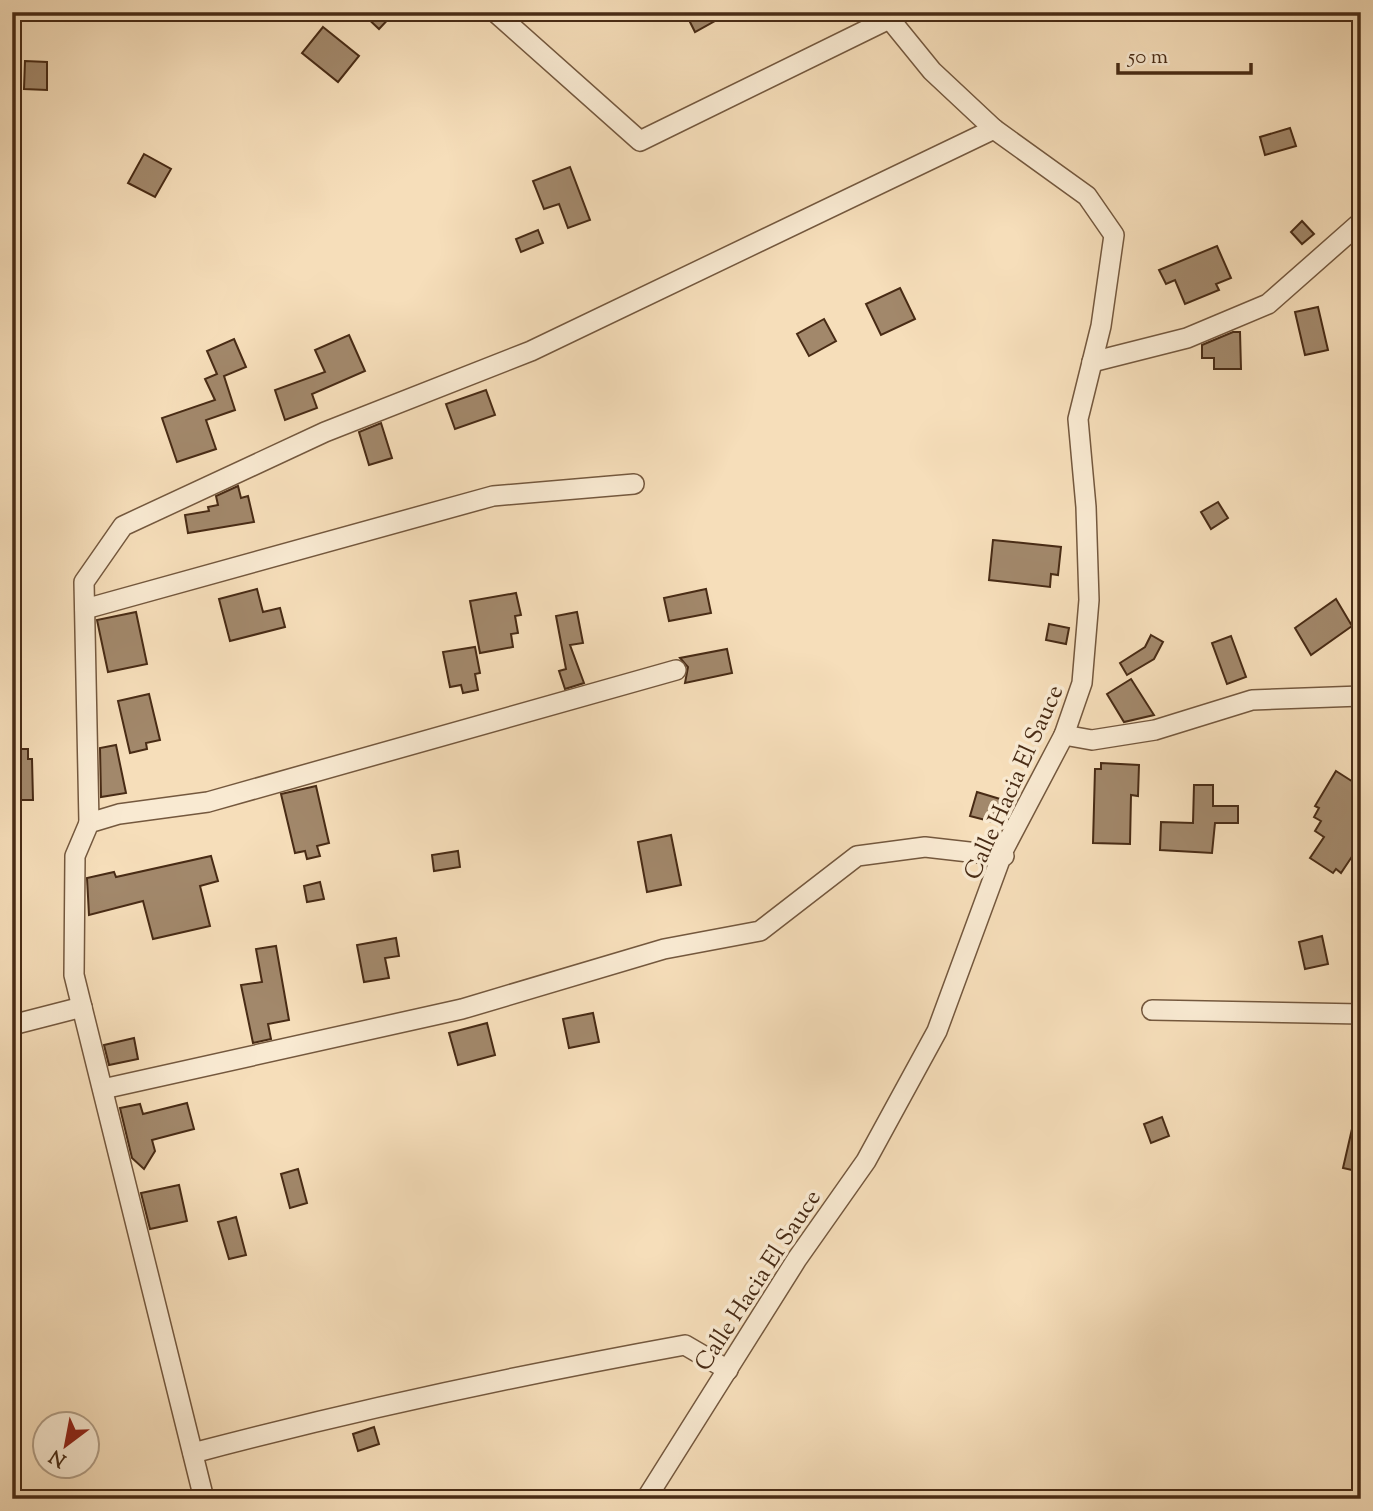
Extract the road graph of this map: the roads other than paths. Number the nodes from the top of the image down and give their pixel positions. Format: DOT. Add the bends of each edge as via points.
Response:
graph roads {
  1 [pos="495,12"];
  2 [pos="886,16"];
  3 [pos="994,129"];
  4 [pos="1361,222"];
  5 [pos="1092,362"];
  6 [pos="634,484"];
  7 [pos="85,609"];
  8 [pos="676,670"];
  9 [pos="1361,696"];
  10 [pos="1064,735"];
  11 [pos="89,823"];
  12 [pos="1004,856"];
  13 [pos="82,1007"];
  14 [pos="1152,1010"];
  15 [pos="1361,1014"];
  16 [pos="12,1025"];
  17 [pos="103,1089"];
  18 [pos="728,1370"];
  19 [pos="193,1453"];
  20 [pos="204,1499"];
  21 [pos="646,1499"];
  1 -- 2 [label="street" via="640,141"];
  2 -- 3 [label="street, Calle Hacia El Sauce" via="932,71"];
  3 -- 5 [label="street, Calle Hacia El Sauce" via="1087,196 1114,235"];
  3 -- 7 [label="street" via="531,351 325,432 123,526 84,582"];
  4 -- 5 [label="street" via="1268,304 1186,338"];
  5 -- 10 [label="street, Calle Hacia El Sauce" via="1078,419 1086,507 1088,614 1083,683"];
  6 -- 7 [label="street" via="493,496"];
  7 -- 11 [label="street"];
  8 -- 11 [label="street" via="208,802 119,814"];
  9 -- 10 [label="street" via="1252,700 1155,730 1092,740"];
  10 -- 12 [label="street, Calle Hacia El Sauce"];
  11 -- 13 [label="street" via="75,856 74,975"];
  12 -- 17 [label="street" via="925,848 857,856 760,931 664,949 462,1009"];
  12 -- 18 [label="street, Calle Hacia El Sauce" via="937,1031 866,1161 797,1259"];
  13 -- 16 [label="street"];
  13 -- 17 [label="street"];
  14 -- 15 [label="street"];
  17 -- 19 [label="street"];
  18 -- 19 [label="street" via="685,1345 282,1429"];
  18 -- 21 [label="street, Calle Hacia El Sauce"];
  19 -- 20 [label="street"];
}
